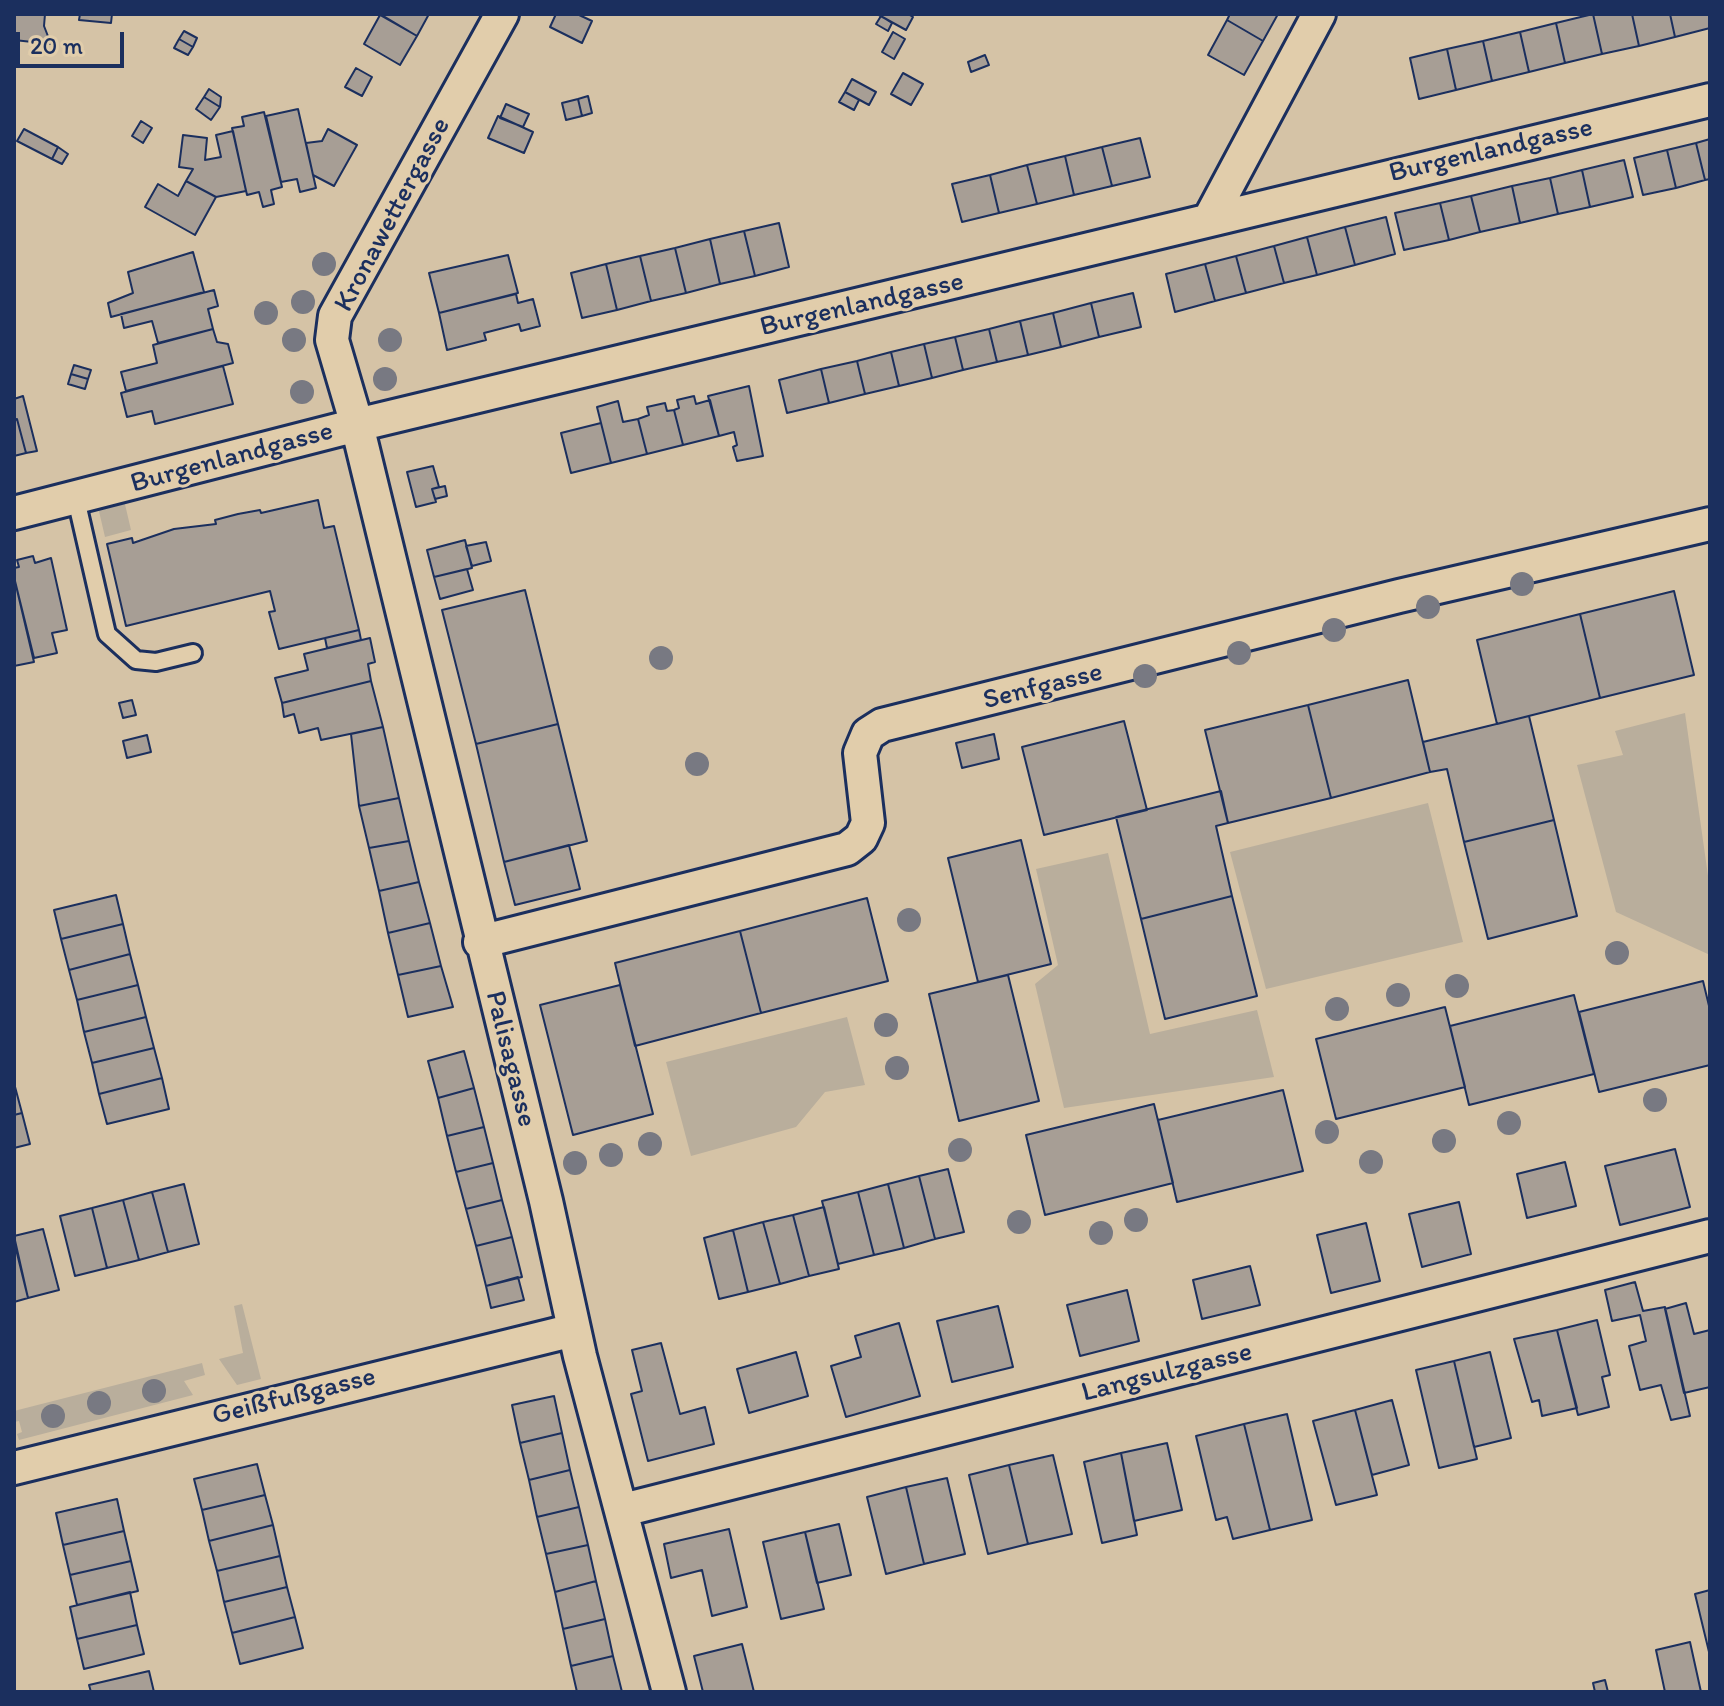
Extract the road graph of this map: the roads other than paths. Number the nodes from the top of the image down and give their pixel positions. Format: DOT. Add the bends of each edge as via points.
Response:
graph roads {
  1 [pos="502,14"];
  2 [pos="1319,14"];
  3 [pos="1710,100"];
  4 [pos="1210,218"];
  5 [pos="357,425"];
  6 [pos="76,499"];
  7 [pos="14,513"];
  8 [pos="1710,524"];
  9 [pos="193,653"];
  10 [pos="480,942"];
  11 [pos="1710,1236"];
  12 [pos="574,1330"];
  13 [pos="14,1468"];
  14 [pos="623,1510"];
  15 [pos="669,1692"];
  1 -- 5 [label="street, Kronawettergasse" via="335,316 332,340"];
  2 -- 4 [label="street"];
  3 -- 4 [label="street, Burgenlandgasse"];
  4 -- 5 [label="street, Burgenlandgasse"];
  5 -- 6 [label="street, Burgenlandgasse"];
  5 -- 10 [label="street, Palisagasse"];
  6 -- 7 [label="street, Burgenlandgasse"];
  6 -- 9 [label="lane" via="107,634 136,660 156,662"];
  8 -- 10 [label="street, Senfgasse" via="882,725 868,734 860,753 868,823 847,849"];
  10 -- 12 [label="street, Palisagasse"];
  11 -- 14 [label="street, Langsulzgasse"];
  12 -- 13 [label="street, Geißfußgasse"];
  12 -- 14 [label="street, Palisagasse"];
  14 -- 15 [label="street, Palisagasse"];
}
